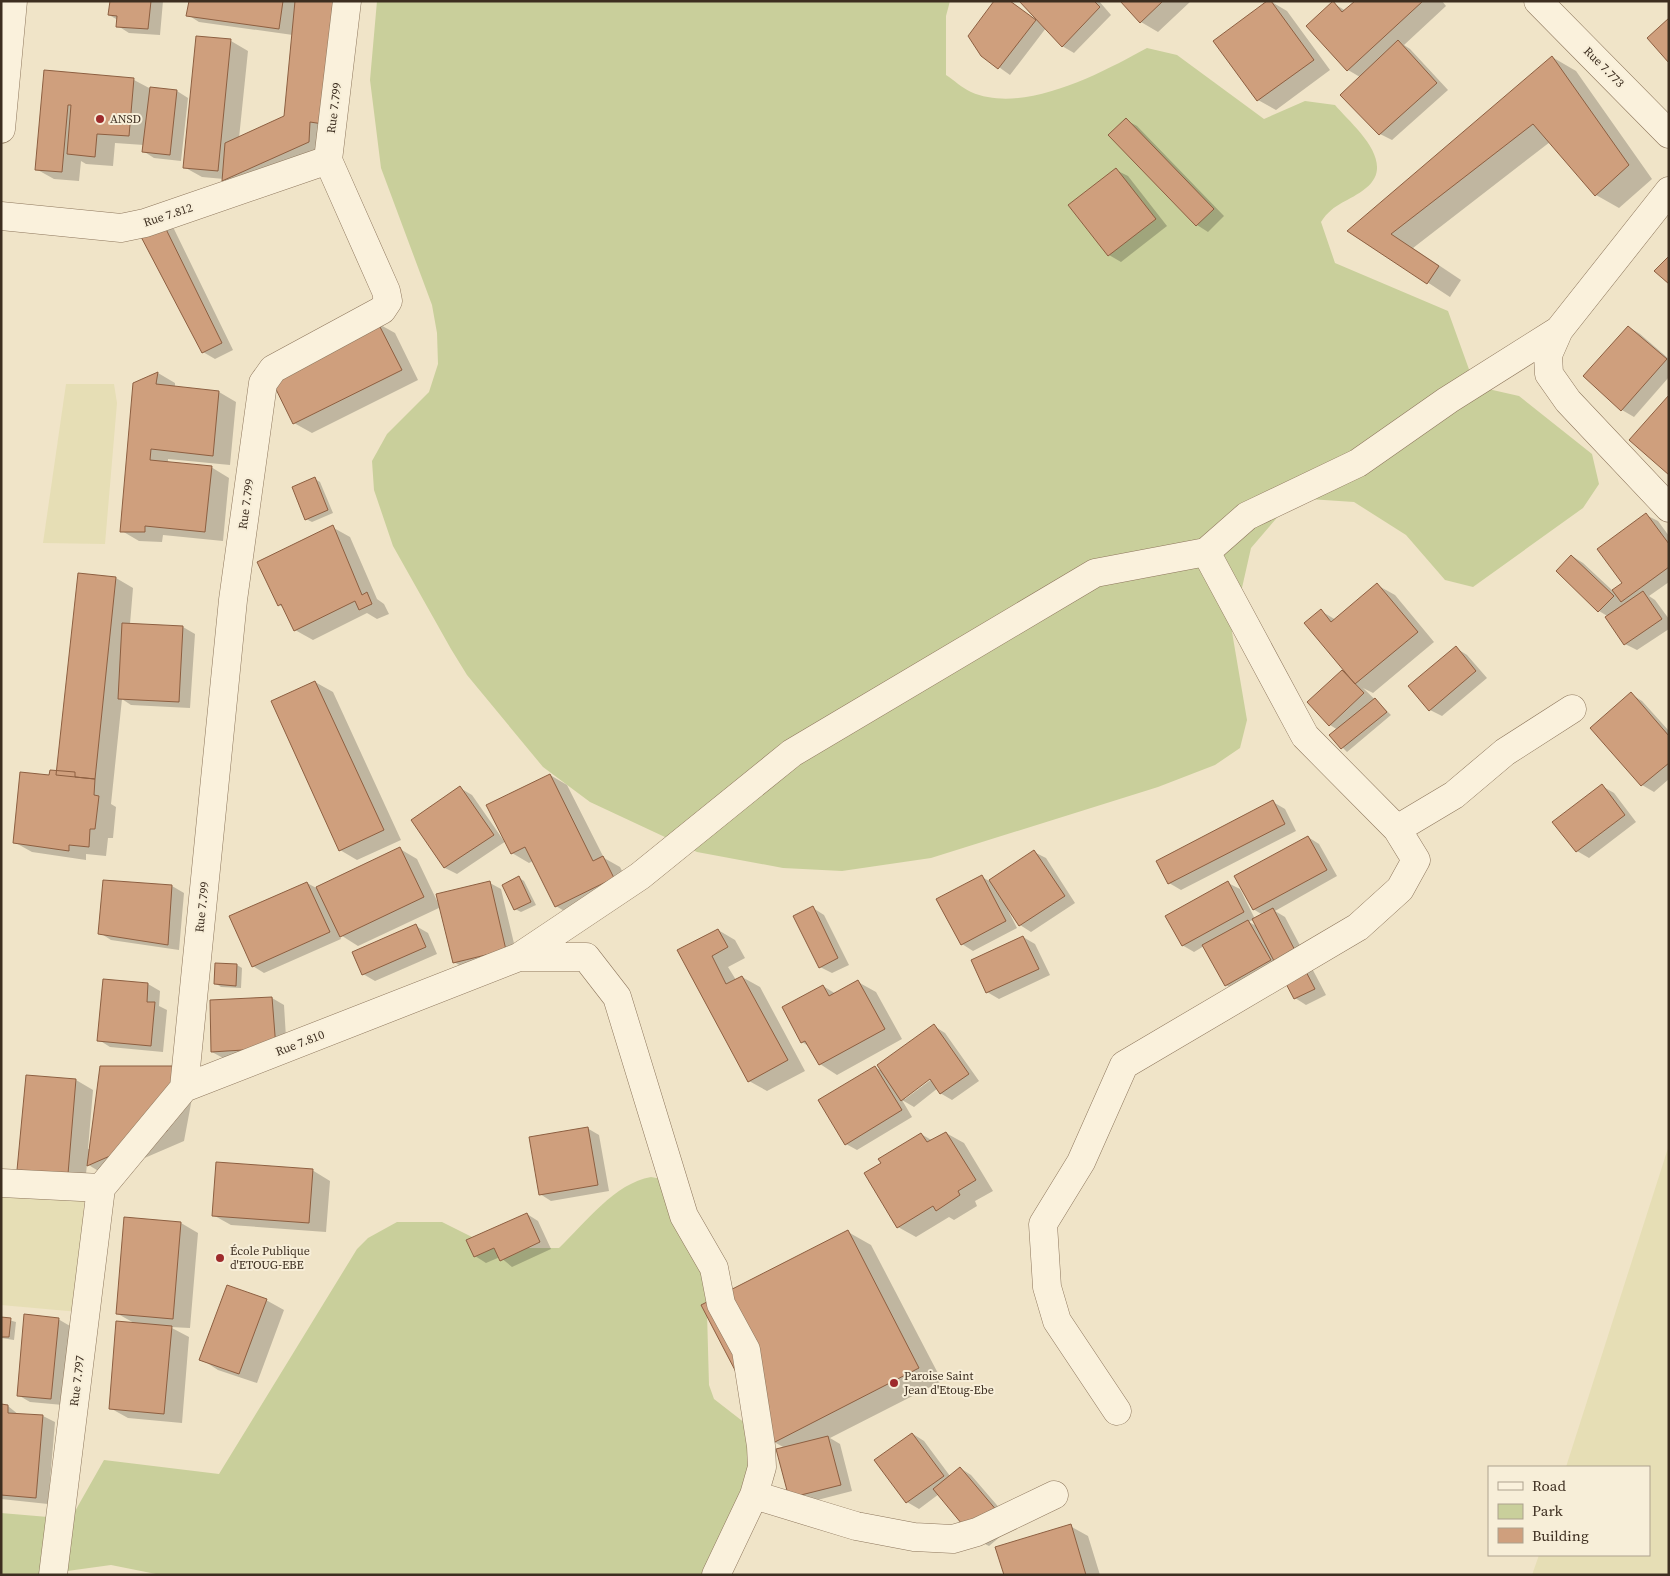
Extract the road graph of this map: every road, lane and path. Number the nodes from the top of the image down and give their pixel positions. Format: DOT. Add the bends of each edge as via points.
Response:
graph roads {
  1 [pos="13,1"];
  2 [pos="347,1"];
  3 [pos="1538,1"];
  4 [pos="1,129"];
  5 [pos="1669,134"];
  6 [pos="328,160"];
  7 [pos="1669,191"];
  8 [pos="1,216"];
  9 [pos="1560,330"];
  10 [pos="1669,508"];
  11 [pos="1206,552"];
  12 [pos="1572,709"];
  13 [pos="1397,829"];
  14 [pos="519,957"];
  15 [pos="184,1088"];
  16 [pos="1,1183"];
  17 [pos="100,1188"];
  18 [pos="1117,1411"];
  19 [pos="754,1495"];
  20 [pos="1054,1495"];
  21 [pos="53,1575"];
  22 [pos="716,1575"];
  1 -- 4 [label="street"];
  2 -- 6 [label="street, Rue 7.799"];
  3 -- 5 [label="street, Rue 7.773"];
  6 -- 8 [label="street, Rue 7.812" via="122,228"];
  6 -- 15 [label="street, Rue 7.799" via="388,301 382,310 273,369 263,384 234,600"];
  7 -- 9 [label="street"];
  9 -- 10 [label="street" via="1548,355 1549,374 1568,401"];
  9 -- 11 [label="street" via="1448,400 1358,463 1247,516"];
  11 -- 13 [label="street" via="1305,736"];
  11 -- 14 [label="street" via="1095,573 792,753 640,876"];
  12 -- 13 [label="street" via="1506,752 1454,795"];
  13 -- 18 [label="street" via="1416,860 1400,889 1358,928 1124,1065 1081,1162 1043,1224 1047,1287 1057,1321"];
  14 -- 15 [label="street, Rue 7.810"];
  14 -- 19 [label="street, Rue 7.810" via="586,957 617,997 684,1216 714,1268 721,1304 746,1350 761,1446 762,1467"];
  15 -- 17 [label="street, Rue 7.810"];
  16 -- 17 [label="street"];
  17 -- 21 [label="street, Rue 7.797"];
  19 -- 20 [label="street" via="856,1526 914,1537 953,1539 977,1532"];
  19 -- 22 [label="street"];
}
